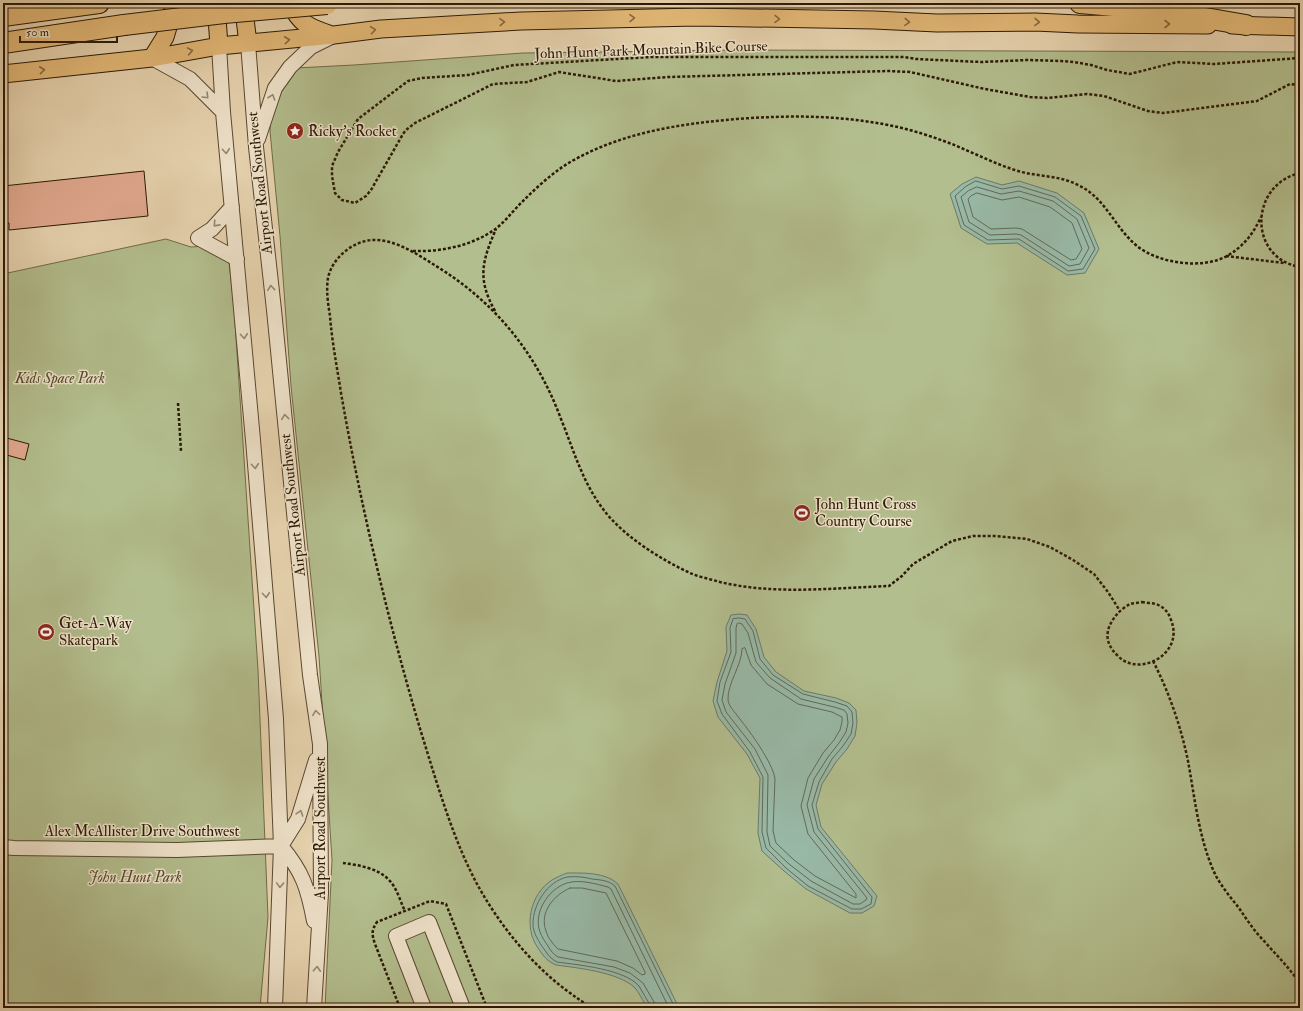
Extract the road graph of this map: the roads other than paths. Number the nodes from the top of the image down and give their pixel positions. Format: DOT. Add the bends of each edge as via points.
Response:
graph roads {
  1 [pos="99,3"];
  2 [pos="174,3"];
  3 [pos="216,3"];
  4 [pos="243,3"];
  5 [pos="292,3"];
  6 [pos="331,3"];
  7 [pos="1080,3"];
  8 [pos="3,16"];
  9 [pos="1246,25"];
  10 [pos="1300,27"];
  11 [pos="334,35"];
  12 [pos="3,43"];
  13 [pos="248,43"];
  14 [pos="219,46"];
  15 [pos="152,58"];
  16 [pos="3,74"];
  17 [pos="223,112"];
  18 [pos="256,147"];
  19 [pos="232,207"];
  20 [pos="237,259"];
  21 [pos="320,744"];
  22 [pos="281,846"];
  23 [pos="3,847"];
  24 [pos="318,940"];
  25 [pos="275,1008"];
  26 [pos="314,1008"];
  27 [pos="424,1008"];
  28 [pos="463,1008"];
  1 -- 8 [label="highway"];
  2 -- 15 [label="main road" via="165,37"];
  3 -- 14 [label="main road, Airport Road Southwest"];
  4 -- 13 [label="main road, Airport Road Southwest"];
  5 -- 11 [label="main road" via="295,13 303,22 316,30"];
  6 -- 12 [label="highway, bridge" via="124,25"];
  7 -- 9 [label="highway" via="1159,10"];
  9 -- 10 [label="main road"];
  11 -- 9 [label="main road, one-way" via="381,29 522,21 696,17 874,20 938,24 1035,22"];
  13 -- 11 [label="main road, one-way"];
  18 -- 11 [label="street, one-way" via="275,88 290,67 311,47"];
  13 -- 14 [label="main road"];
  13 -- 18 [label="street, Airport Road Southwest"];
  15 -- 14 [label="main road, one-way"];
  14 -- 17 [label="street, Airport Road Southwest"];
  16 -- 15 [label="main road, one-way"];
  15 -- 17 [label="street, one-way" via="190,79"];
  17 -- 19 [label="street, Airport Road Southwest, one-way"];
  21 -- 18 [label="street, Airport Road Southwest, one-way" via="310,675"];
  19 -- 20 [label="street, Airport Road Southwest"];
  19 -- 20 [label="street, Airport Road Southwest, one-way" via="212,229 198,238"];
  20 -- 22 [label="street, Airport Road Southwest, one-way" via="276,719"];
  22 -- 21 [label="street, one-way" via="298,820"];
  21 -- 24 [label="street, Airport Road Southwest" via="321,892"];
  22 -- 23 [label="street, Alex McAllister Drive Southwest" via="177,850"];
  22 -- 24 [label="street" via="301,874 308,892"];
  22 -- 25 [label="street, Airport Road Southwest, one-way"];
  26 -- 24 [label="street, Airport Road Southwest, one-way"];
  27 -- 28 [label="street" via="396,936 429,922"];
}
